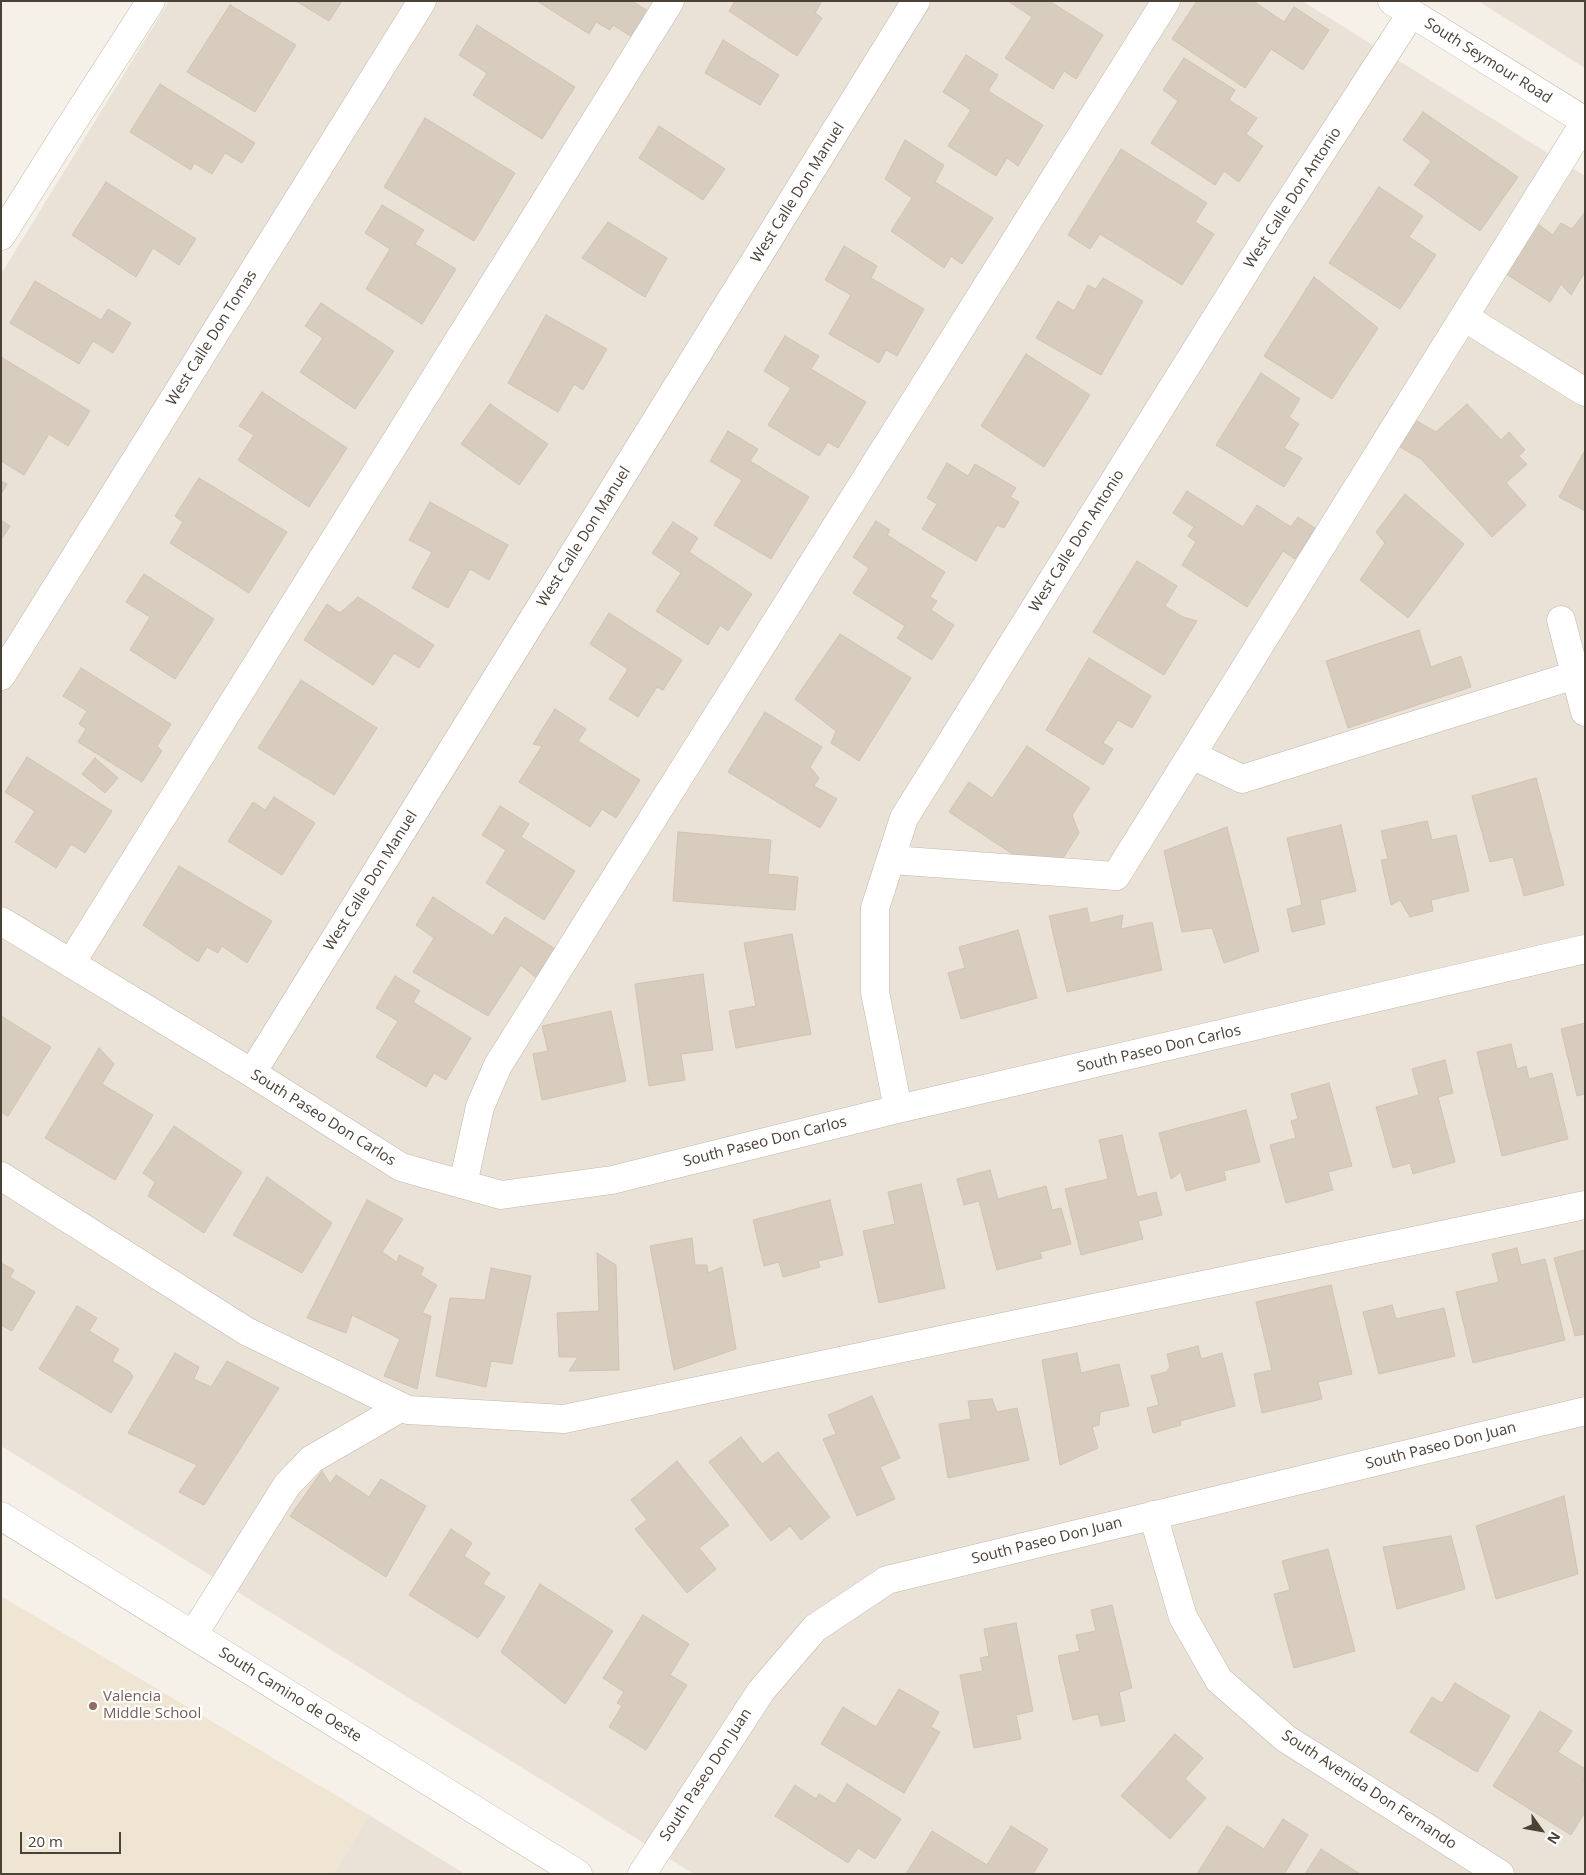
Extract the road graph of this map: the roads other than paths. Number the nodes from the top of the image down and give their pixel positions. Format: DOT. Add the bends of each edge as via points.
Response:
graph roads {
  1 [pos="151,1"];
  2 [pos="422,1"];
  3 [pos="670,1"];
  4 [pos="916,1"];
  5 [pos="1166,1"];
  6 [pos="1402,7"];
  7 [pos="1585,122"];
  8 [pos="1,236"];
  9 [pos="1464,317"];
  10 [pos="1585,392"];
  11 [pos="1561,620"];
  12 [pos="1575,675"];
  13 [pos="1,676"];
  14 [pos="1585,712"];
  15 [pos="1192,755"];
  16 [pos="891,860"];
  17 [pos="1,921"];
  18 [pos="1585,949"];
  19 [pos="71,963"];
  20 [pos="252,1073"];
  21 [pos="898,1109"];
  22 [pos="1,1176"];
  23 [pos="463,1184"];
  24 [pos="1585,1206"];
  25 [pos="402,1407"];
  26 [pos="1585,1411"];
  27 [pos="1153,1515"];
  28 [pos="3,1520"];
  29 [pos="192,1635"];
  30 [pos="578,1874"];
  31 [pos="642,1874"];
  32 [pos="1500,1874"];
  1 -- 8 [label="street"];
  2 -- 13 [label="street, West Calle Don Tomas"];
  3 -- 19 [label="street"];
  4 -- 20 [label="street, West Calle Don Manuel"];
  5 -- 23 [label="street" via="498,1065 480,1107"];
  6 -- 7 [label="street, South Seymour Road"];
  6 -- 16 [label="street, West Calle Don Antonio" via="1273,228 904,818"];
  7 -- 9 [label="street"];
  9 -- 10 [label="street"];
  9 -- 15 [label="street"];
  11 -- 12 [label="street"];
  12 -- 14 [label="street"];
  12 -- 15 [label="street" via="1242,779"];
  15 -- 16 [label="street" via="1116,876"];
  16 -- 21 [label="street, West Calle Don Antonio" via="876,908 875,992"];
  17 -- 19 [label="street, South Paseo Don Carlos"];
  18 -- 21 [label="street, South Paseo Don Carlos"];
  19 -- 20 [label="street, South Paseo Don Carlos"];
  20 -- 23 [label="street, South Paseo Don Carlos" via="401,1167"];
  21 -- 23 [label="street, South Paseo Don Carlos" via="612,1180 501,1195"];
  22 -- 25 [label="street" via="246,1331"];
  24 -- 25 [label="street" via="564,1419 408,1410"];
  25 -- 29 [label="street" via="312,1459 287,1485"];
  26 -- 27 [label="street, South Paseo Don Juan"];
  27 -- 31 [label="street, South Paseo Don Juan" via="887,1580 814,1628 761,1691"];
  27 -- 32 [label="street, South Avenida Don Fernando" via="1183,1617 1219,1680 1285,1738"];
  28 -- 29 [label="street, South Camino de Oeste"];
  29 -- 30 [label="street, South Camino de Oeste"];
}
